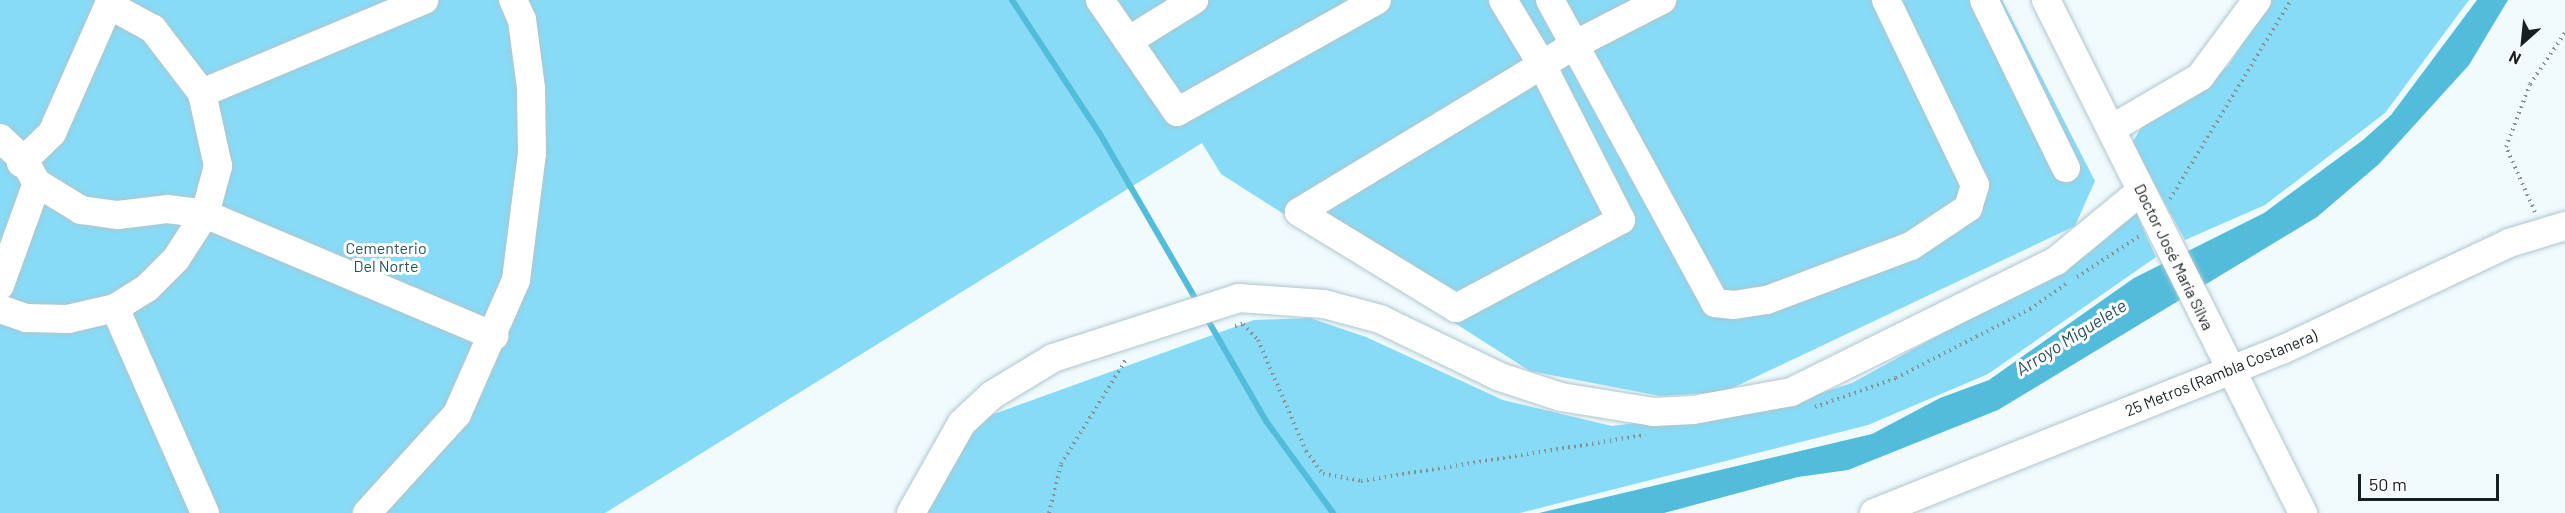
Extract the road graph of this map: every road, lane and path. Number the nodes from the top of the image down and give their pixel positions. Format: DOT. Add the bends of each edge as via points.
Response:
graph roads {
  1 [pos="424,0"];
  2 [pos="513,0"];
  3 [pos="1100,0"];
  4 [pos="1194,0"];
  5 [pos="1377,0"];
  6 [pos="1503,0"];
  7 [pos="1550,0"];
  8 [pos="1662,0"];
  9 [pos="1886,0"];
  10 [pos="1984,0"];
  11 [pos="2046,0"];
  12 [pos="2257,0"];
  13 [pos="2291,0"];
  14 [pos="110,2"];
  15 [pos="2565,33"];
  16 [pos="1128,41"];
  17 [pos="1576,44"];
  18 [pos="1542,65"];
  19 [pos="202,93"];
  20 [pos="2110,129"];
  21 [pos="0,138"];
  22 [pos="2066,168"];
  23 [pos="29,173"];
  24 [pos="2141,191"];
  25 [pos="205,214"];
  26 [pos="2554,229"];
  27 [pos="2161,230"];
  28 [pos="0,285"];
  29 [pos="115,308"];
  30 [pos="0,309"];
  31 [pos="1222,328"];
  32 [pos="494,336"];
  33 [pos="1137,350"];
  34 [pos="2229,367"];
  35 [pos="1802,409"];
  36 [pos="1651,434"];
  37 [pos="205,513"];
  38 [pos="367,513"];
  39 [pos="911,513"];
  40 [pos="1049,513"];
  41 [pos="1874,513"];
  42 [pos="2303,513"];
  1 -- 19 [label="street"];
  2 -- 32 [label="street" via="522,20 531,88 532,153 516,280"];
  3 -- 16 [label="street"];
  4 -- 16 [label="street"];
  5 -- 16 [label="street" via="1177,112"];
  6 -- 18 [label="street"];
  7 -- 17 [label="street"];
  8 -- 17 [label="street"];
  9 -- 17 [label="street" via="1975,185 1968,208 1911,246 1756,302 1715,303"];
  10 -- 22 [label="street"];
  11 -- 20 [label="street, Doctor José María Silva"];
  12 -- 20 [label="street" via="2200,77"];
  13 -- 27 [label="path"];
  14 -- 19 [label="street" via="153,29"];
  14 -- 23 [label="street" via="52,133"];
  15 -- 26 [label="path" via="2530,84 2506,147"];
  17 -- 18 [label="street"];
  18 -- 18 [label="street" via="1309,206 1299,212 1456,308 1621,220"];
  19 -- 25 [label="street" via="218,166"];
  20 -- 24 [label="street, Doctor José María Silva"];
  21 -- 23 [label="street"];
  23 -- 25 [label="street" via="81,210 118,215 167,209"];
  23 -- 28 [label="street"];
  24 -- 27 [label="street, Doctor José María Silva"];
  24 -- 39 [label="street" via="2056,261 1791,392 1693,410 1654,412 1560,397 1500,377 1380,319 1324,304 1239,298 1053,358 992,395 962,423"];
  25 -- 29 [label="street" via="176,259 147,288"];
  25 -- 32 [label="street"];
  26 -- 34 [label="street, 25 Metros (Rambla Costanera)" via="2282,350"];
  27 -- 34 [label="street, Doctor José María Silva"];
  27 -- 35 [label="path" via="2147,231 2031,309 1896,378"];
  29 -- 30 [label="street" via="68,319 26,318"];
  29 -- 37 [label="street"];
  31 -- 36 [label="path" via="1243,324 1258,340 1306,451 1323,474 1360,481"];
  32 -- 38 [label="street" via="457,414"];
  33 -- 40 [label="path" via="1081,425 1061,464"];
  34 -- 41 [label="street, 25 Metros (Rambla Costanera)"];
  34 -- 42 [label="street, Doctor José María Silva"];
}
